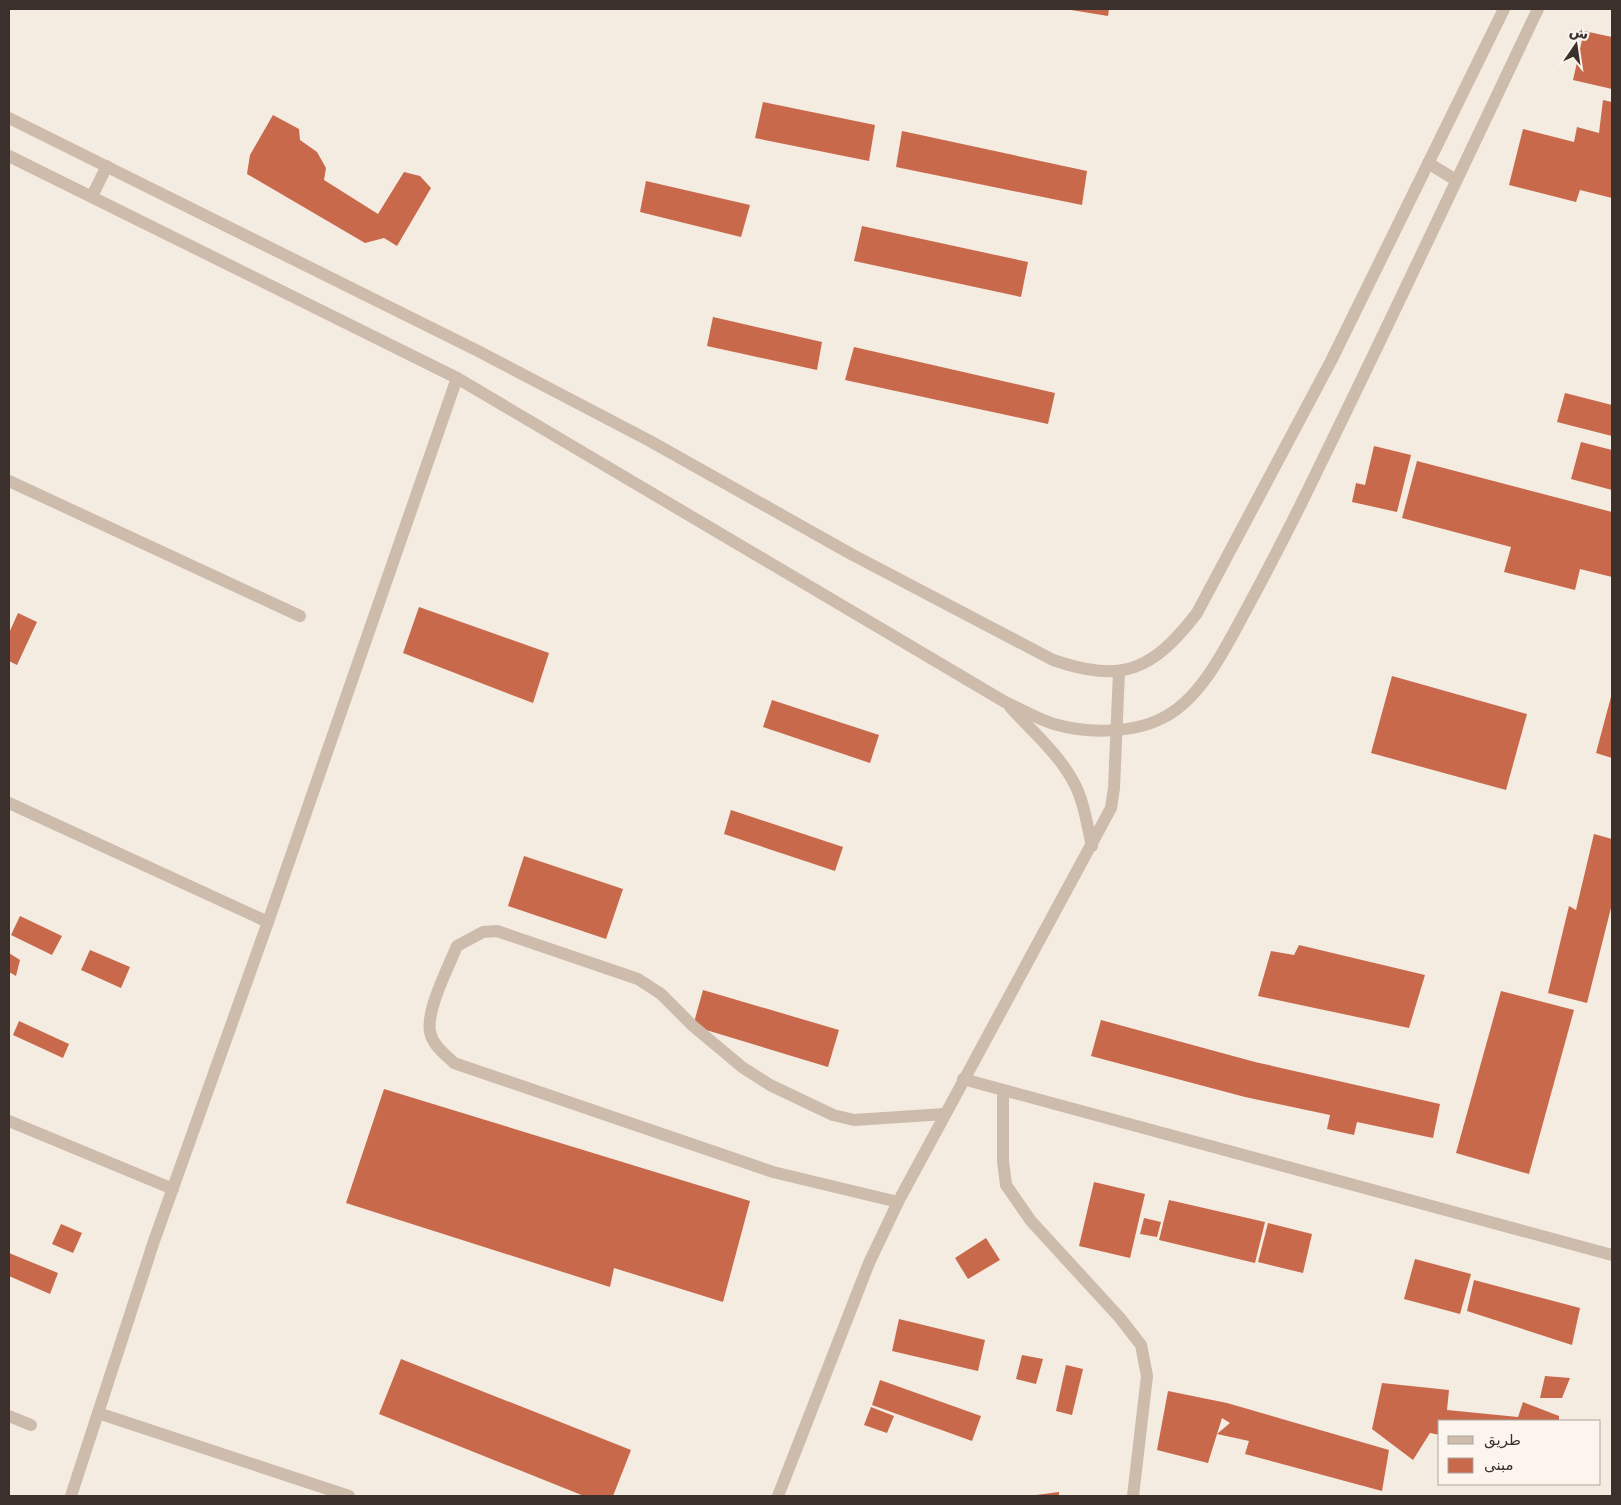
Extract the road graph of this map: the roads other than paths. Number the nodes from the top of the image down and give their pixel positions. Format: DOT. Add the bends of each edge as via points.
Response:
graph roads {
  1 [pos="1504,9"];
  2 [pos="1538,9"];
  3 [pos="9,118"];
  4 [pos="9,156"];
  5 [pos="1428,163"];
  6 [pos="107,166"];
  7 [pos="1456,180"];
  8 [pos="92,196"];
  9 [pos="457,378"];
  10 [pos="9,481"];
  11 [pos="300,616"];
  12 [pos="1119,672"];
  13 [pos="1006,702"];
  14 [pos="1116,731"];
  15 [pos="9,803"];
  16 [pos="1092,846"];
  17 [pos="268,922"];
  18 [pos="963,1079"];
  19 [pos="1003,1090"];
  20 [pos="945,1114"];
  21 [pos="9,1121"];
  22 [pos="173,1189"];
  23 [pos="898,1202"];
  24 [pos="1612,1255"];
  25 [pos="98,1413"];
  26 [pos="9,1416"];
  27 [pos="31,1425"];
  28 [pos="71,1496"];
  29 [pos="348,1496"];
  30 [pos="778,1496"];
  31 [pos="1133,1496"];
  1 -- 5 [label="street"];
  2 -- 7 [label="street"];
  3 -- 6 [label="street"];
  4 -- 8 [label="street"];
  5 -- 7 [label="street"];
  5 -- 12 [label="street" via="1331,361 1197,613 1158,655"];
  6 -- 8 [label="street"];
  6 -- 12 [label="street" via="476,350 1053,660 1074,667"];
  7 -- 14 [label="street" via="1278,551 1228,643 1186,702 1168,716"];
  8 -- 9 [label="street"];
  9 -- 13 [label="street"];
  9 -- 17 [label="street"];
  10 -- 11 [label="street"];
  12 -- 14 [label="street"];
  13 -- 14 [label="street" via="1052,724"];
  13 -- 16 [label="street" via="1075,784"];
  14 -- 16 [label="street" via="1111,808"];
  15 -- 17 [label="street"];
  16 -- 18 [label="street"];
  17 -- 22 [label="street"];
  18 -- 19 [label="street"];
  18 -- 20 [label="street"];
  19 -- 24 [label="street"];
  19 -- 31 [label="street" via="1006,1185 1031,1222 1141,1345 1147,1376"];
  20 -- 23 [label="street"];
  20 -- 23 [label="street" via="854,1120 832,1115 770,1085 742,1067 661,994 638,979 496,931 483,932 457,946 431,1012 430,1033 439,1050 454,1063 773,1172"];
  21 -- 22 [label="street"];
  22 -- 25 [label="street"];
  23 -- 30 [label="street" via="869,1263"];
  25 -- 28 [label="street"];
  25 -- 29 [label="street"];
  26 -- 27 [label="street"];
}
